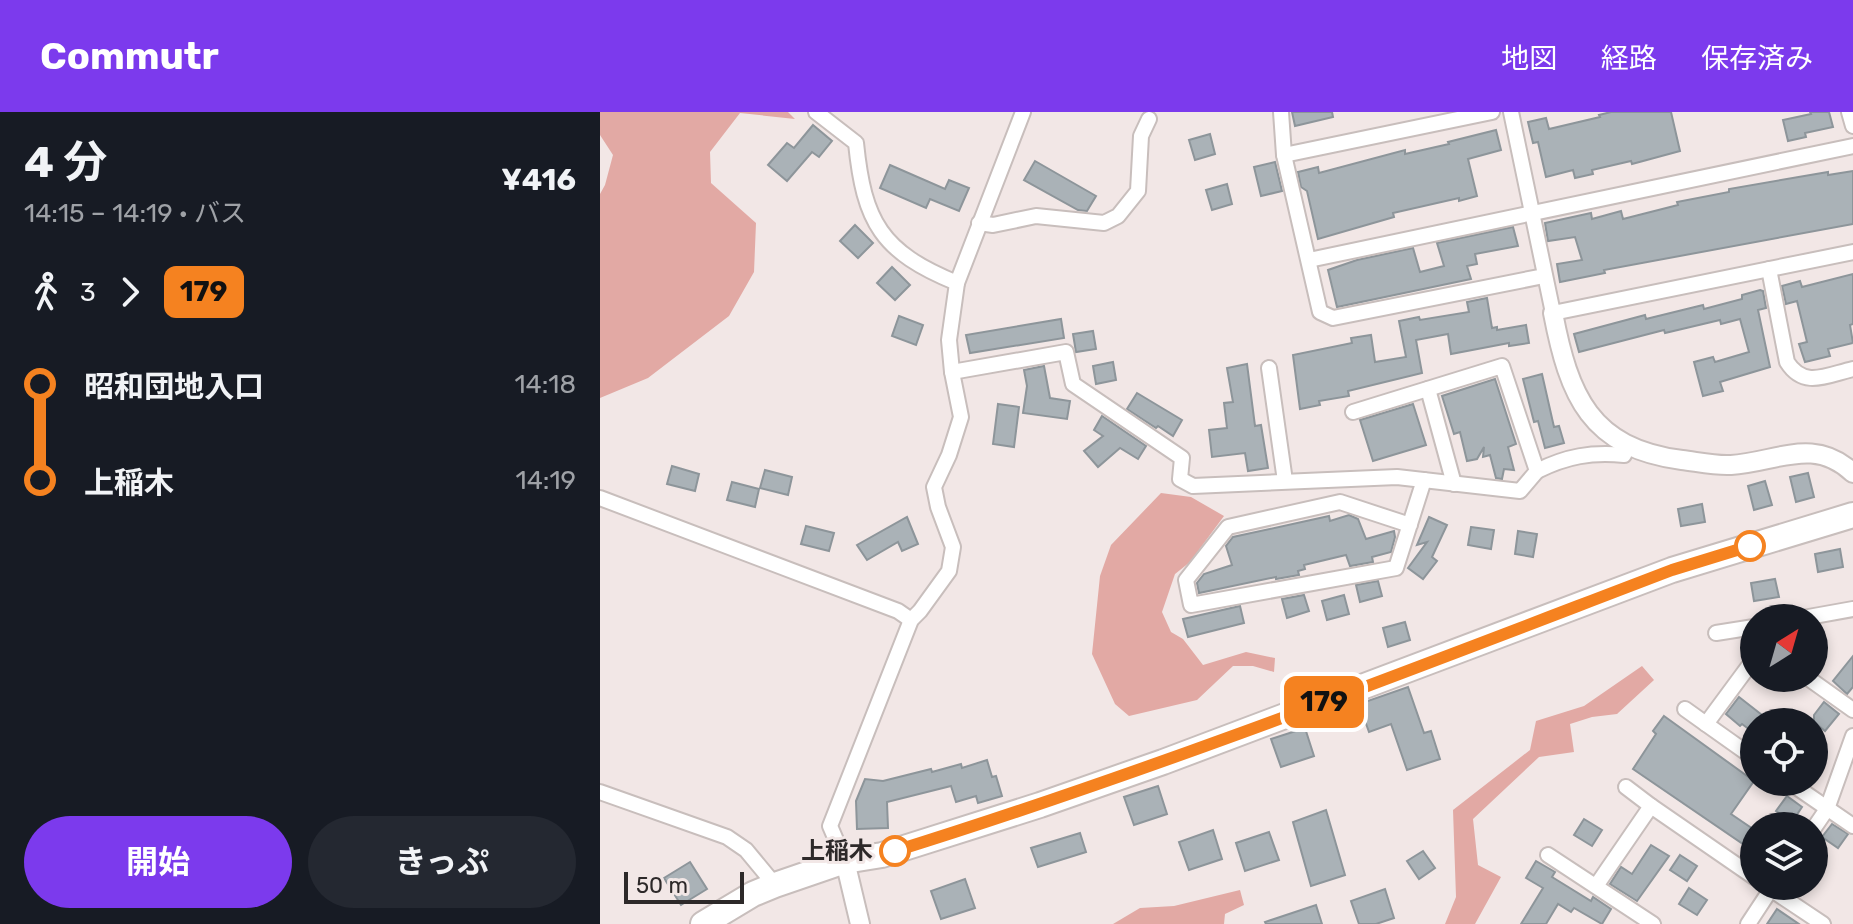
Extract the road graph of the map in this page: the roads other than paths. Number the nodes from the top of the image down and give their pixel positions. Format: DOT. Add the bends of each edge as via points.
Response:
graph roads {
  1 [pos="816,112"];
  2 [pos="1023,112"];
  3 [pos="1281,112"];
  4 [pos="1492,112"];
  5 [pos="1511,112"];
  6 [pos="1849,112"];
  7 [pos="1149,119"];
  8 [pos="1853,126"];
  9 [pos="1853,146"];
  10 [pos="1284,155"];
  11 [pos="1530,212"];
  12 [pos="979,223"];
  13 [pos="1853,252"];
  14 [pos="1309,260"];
  15 [pos="1769,269"];
  16 [pos="1544,276"];
  17 [pos="957,283"];
  18 [pos="1553,313"];
  19 [pos="1269,368"];
  20 [pos="1853,369"];
  21 [pos="952,372"];
  22 [pos="1428,389"];
  23 [pos="1353,412"];
  24 [pos="1628,446"];
  25 [pos="1537,471"];
  26 [pos="1853,473"];
  27 [pos="1424,480"];
  28 [pos="1285,481"];
  29 [pos="1454,484"];
  30 [pos="600,498"];
  31 [pos="1853,515"];
  32 [pos="1410,525"];
  33 [pos="1853,609"];
  34 [pos="1828,614"];
  35 [pos="911,620"];
  36 [pos="1740,629"];
  37 [pos="1716,633"];
  38 [pos="1740,678"];
  39 [pos="1828,692"];
  40 [pos="1685,709"];
  41 [pos="1853,710"];
  42 [pos="1706,724"];
  43 [pos="1853,736"];
  44 [pos="1740,748"];
  45 [pos="1626,787"];
  46 [pos="600,792"];
  47 [pos="1809,796"];
  48 [pos="1651,806"];
  49 [pos="1827,809"];
  50 [pos="1825,812"];
  51 [pos="1853,826"];
  52 [pos="1548,855"];
  53 [pos="845,861"];
  54 [pos="1740,867"];
  55 [pos="775,885"];
  56 [pos="1596,886"];
  57 [pos="1762,900"];
  58 [pos="1789,900"];
  59 [pos="703,924"];
  60 [pos="860,924"];
  61 [pos="1653,924"];
  62 [pos="1748,924"];
  63 [pos="1823,924"];
  1 -- 17 [label="street" via="856,143 861,185 880,232 935,274"];
  2 -- 12 [label="street"];
  3 -- 10 [label="street"];
  4 -- 10 [label="street"];
  5 -- 11 [label="street"];
  6 -- 8 [label="street"];
  7 -- 12 [label="street" via="1141,136 1138,191 1118,216 1104,223 1036,216"];
  9 -- 11 [label="street"];
  10 -- 14 [label="street"];
  11 -- 14 [label="street"];
  11 -- 16 [label="street"];
  12 -- 17 [label="street"];
  13 -- 15 [label="street"];
  14 -- 16 [label="street" via="1320,312 1333,318"];
  15 -- 18 [label="street"];
  15 -- 20 [label="street" via="1787,362 1795,374 1808,379"];
  16 -- 18 [label="street"];
  17 -- 21 [label="street" via="949,340"];
  18 -- 24 [label="street" via="1571,386 1598,424"];
  19 -- 28 [label="street"];
  21 -- 28 [label="street" via="1066,352 1073,384 1182,458 1180,479 1193,486"];
  21 -- 35 [label="street" via="961,417 934,487 953,547 949,571"];
  22 -- 23 [label="street"];
  22 -- 25 [label="street" via="1502,366"];
  22 -- 29 [label="street"];
  24 -- 25 [label="street" via="1624,455 1571,456"];
  24 -- 26 [label="street" via="1660,457 1728,466 1817,452"];
  25 -- 29 [label="street" via="1520,491"];
  27 -- 28 [label="street"];
  27 -- 29 [label="street"];
  27 -- 32 [label="street"];
  30 -- 35 [label="street"];
  31 -- 53 [label="highway" via="1672,570 1054,800 882,855"];
  32 -- 32 [label="street" via="1340,502 1228,527 1186,580 1191,605 1396,568"];
  33 -- 34 [label="street"];
  35 -- 53 [label="street" via="830,826"];
  36 -- 37 [label="street"];
  38 -- 42 [label="street"];
  39 -- 41 [label="street"];
  40 -- 42 [label="street"];
  42 -- 44 [label="street"];
  43 -- 49 [label="street"];
  45 -- 48 [label="street"];
  46 -- 55 [label="street" via="727,837 746,850"];
  47 -- 49 [label="street"];
  48 -- 54 [label="street"];
  48 -- 56 [label="street"];
  49 -- 50 [label="street"];
  49 -- 51 [label="street"];
  52 -- 56 [label="street"];
  53 -- 55 [label="highway"];
  53 -- 60 [label="street"];
  55 -- 59 [label="highway"];
  56 -- 61 [label="street"];
  57 -- 62 [label="street"];
  58 -- 63 [label="street"];
}
